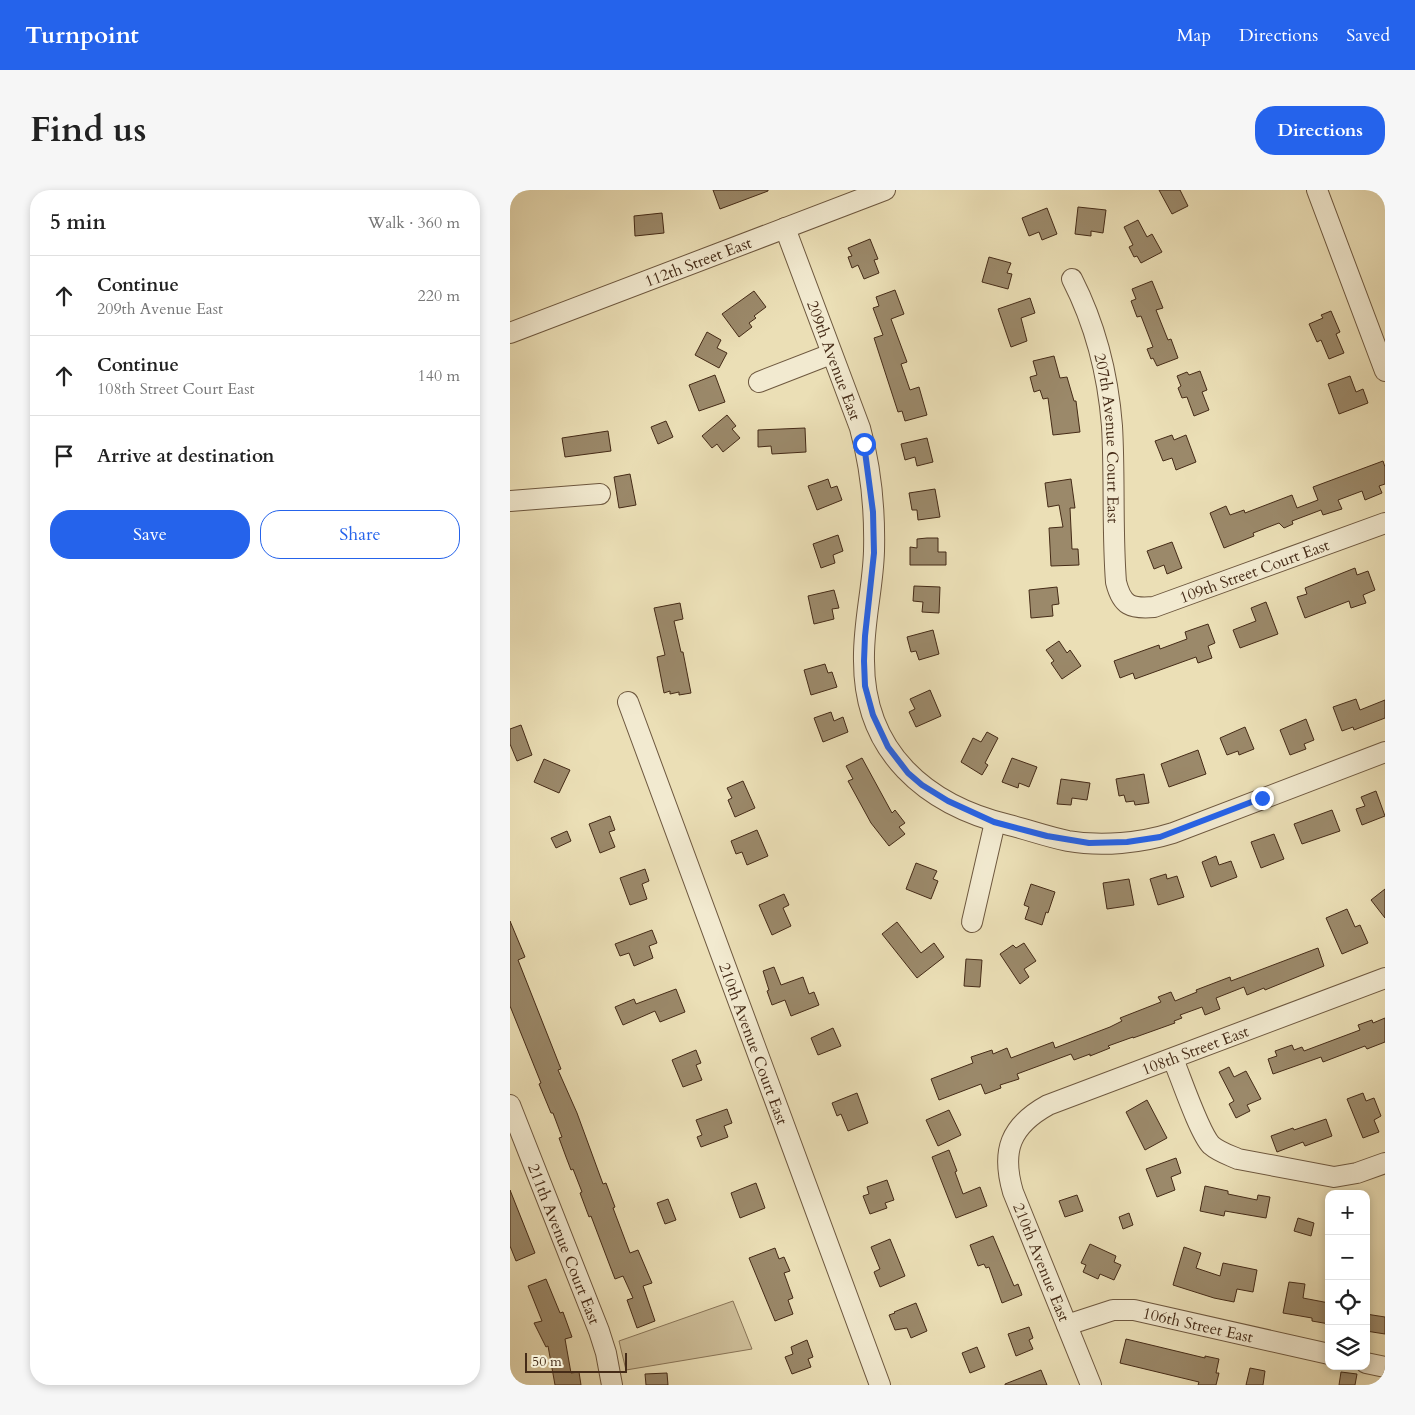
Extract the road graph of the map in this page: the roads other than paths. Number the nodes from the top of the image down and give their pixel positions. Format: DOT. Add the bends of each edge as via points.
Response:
graph roads {
  1 [pos="883,190"];
  2 [pos="1317,190"];
  3 [pos="785,228"];
  4 [pos="1072,279"];
  5 [pos="510,333"];
  6 [pos="831,354"];
  7 [pos="1385,371"];
  8 [pos="759,382"];
  9 [pos="600,494"];
  10 [pos="510,501"];
  11 [pos="1385,522"];
  12 [pos="1123,600"];
  13 [pos="628,702"];
  14 [pos="1385,752"];
  15 [pos="994,822"];
  16 [pos="972,922"];
  17 [pos="1385,978"];
  18 [pos="1174,1059"];
  19 [pos="510,1104"];
  20 [pos="1013,1137"];
  21 [pos="1385,1162"];
  22 [pos="1067,1325"];
  23 [pos="1325,1353"];
  24 [pos="1370,1364"];
  25 [pos="1385,1367"];
  26 [pos="612,1385"];
  27 [pos="880,1385"];
  28 [pos="1091,1385"];
  1 -- 3 [label="street, 112th Street East"];
  2 -- 7 [label="street"];
  3 -- 5 [label="street, 112th Street East"];
  3 -- 6 [label="street, 209th Avenue East"];
  4 -- 12 [label="street, 207th Avenue Court East" via="1086,309 1105,378 1112,425 1116,582"];
  6 -- 8 [label="street"];
  6 -- 15 [label="street, 209th Avenue East" via="860,428 868,466 874,553 864,661 865,686 873,715 888,747 908,773 948,801"];
  9 -- 10 [label="street"];
  11 -- 12 [label="street, 109th Street Court East" via="1154,607 1135,608"];
  13 -- 27 [label="street, 210th Avenue Court East"];
  14 -- 15 [label="street, 209th Avenue East" via="1160,837 1089,843"];
  15 -- 16 [label="street"];
  17 -- 18 [label="street, 108th Street East"];
  18 -- 20 [label="street, 108th Street East" via="1048,1105 1025,1121"];
  18 -- 21 [label="street" via="1203,1133 1211,1145 1224,1154 1334,1177 1357,1173"];
  19 -- 26 [label="street, 211th Avenue Court East" via="599,1331"];
  20 -- 22 [label="street, 210th Avenue East" via="1007,1156 1008,1176"];
  22 -- 23 [label="street, 106th Street East" via="1113,1310 1134,1310"];
  22 -- 28 [label="street, 210th Avenue East"];
  24 -- 25 [label="street"];
}
